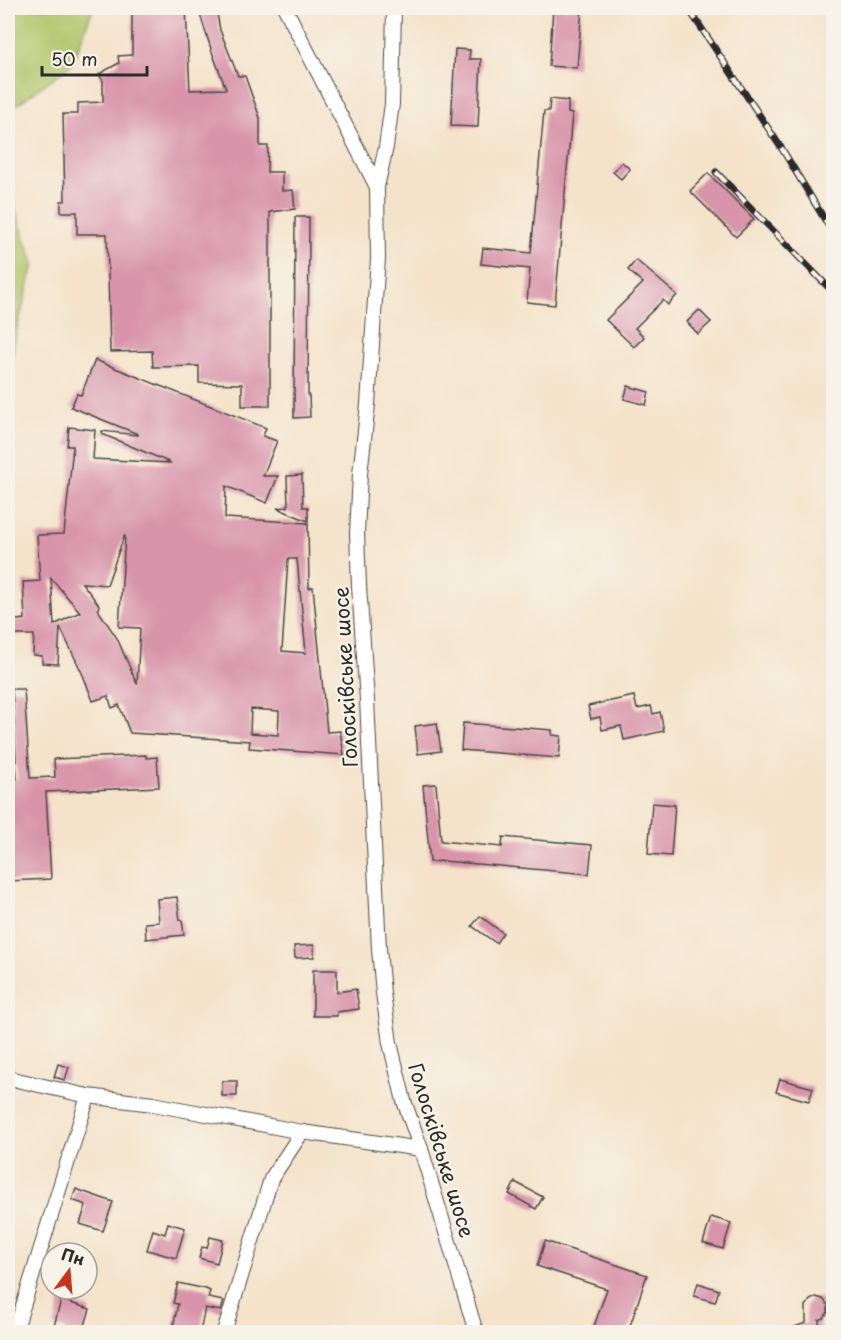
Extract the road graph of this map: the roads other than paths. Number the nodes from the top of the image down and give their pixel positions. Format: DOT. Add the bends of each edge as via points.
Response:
graph roads {
  1 [pos="285,8"];
  2 [pos="394,8"];
  3 [pos="377,187"];
  4 [pos="8,1078"];
  5 [pos="88,1096"];
  6 [pos="302,1132"];
  7 [pos="421,1149"];
  8 [pos="15,1332"];
  9 [pos="224,1332"];
  10 [pos="476,1332"];
  1 -- 3 [label="street"];
  2 -- 3 [label="street, Голосківське шосе" via="392,104"];
  3 -- 7 [label="street, Голосківське шосе" via="377,269 357,533 359,586 382,993 404,1101"];
  4 -- 5 [label="street"];
  5 -- 6 [label="street"];
  5 -- 8 [label="street"];
  6 -- 7 [label="street"];
  6 -- 9 [label="street" via="271,1179"];
  7 -- 10 [label="street, Голосківське шосе"];
}
